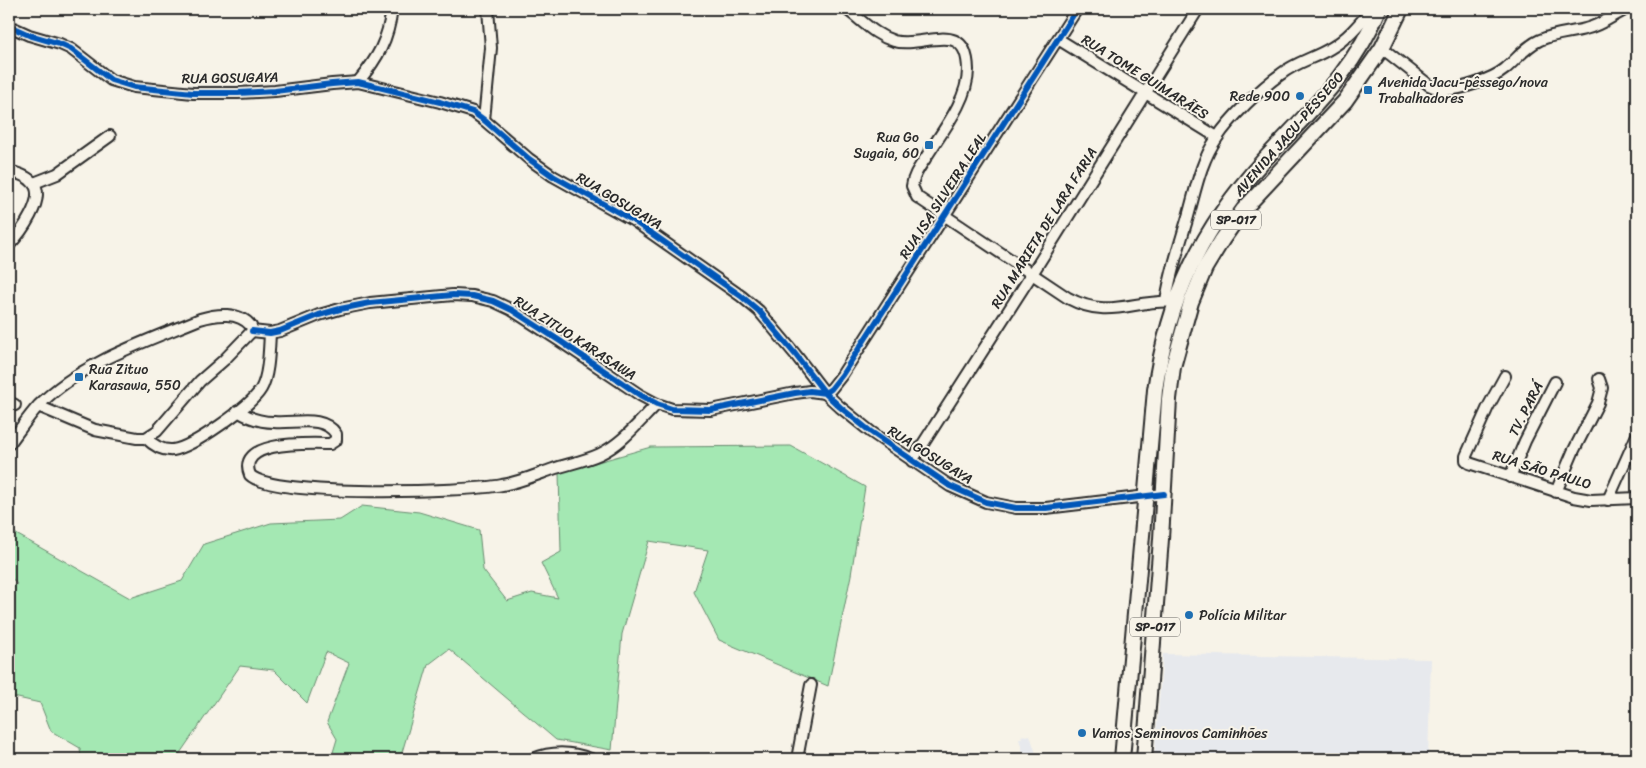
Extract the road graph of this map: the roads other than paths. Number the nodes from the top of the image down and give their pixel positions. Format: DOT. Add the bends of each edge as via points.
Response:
graph roads {
  1 [pos="392,9"];
  2 [pos="488,9"];
  3 [pos="846,9"];
  4 [pos="1077,9"];
  5 [pos="1198,9"];
  6 [pos="1372,9"];
  7 [pos="1379,9"];
  8 [pos="1401,9"];
  9 [pos="1626,9"];
  10 [pos="9,26"];
  11 [pos="1058,39"];
  12 [pos="1382,48"];
  13 [pos="358,82"];
  14 [pos="1145,94"];
  15 [pos="484,120"];
  16 [pos="110,136"];
  17 [pos="1217,137"];
  18 [pos="9,171"];
  19 [pos="34,183"];
  20 [pos="945,217"];
  21 [pos="9,245"];
  22 [pos="1032,274"];
  23 [pos="1171,301"];
  24 [pos="252,330"];
  25 [pos="270,332"];
  26 [pos="1505,376"];
  27 [pos="1599,379"];
  28 [pos="1555,382"];
  29 [pos="825,393"];
  30 [pos="657,404"];
  31 [pos="38,406"];
  32 [pos="238,411"];
  33 [pos="1153,411"];
  34 [pos="1637,434"];
  35 [pos="146,438"];
  36 [pos="9,444"];
  37 [pos="912,461"];
  38 [pos="1165,474"];
  39 [pos="1510,477"];
  40 [pos="1556,492"];
  41 [pos="1164,494"];
  42 [pos="1145,495"];
  43 [pos="1637,498"];
  44 [pos="1608,500"];
  45 [pos="1157,597"];
  46 [pos="812,685"];
  47 [pos="1123,757"];
  48 [pos="533,759"];
  49 [pos="591,759"];
  50 [pos="798,759"];
  51 [pos="1144,759"];
  1 -- 13 [label="street" via="386,38"];
  2 -- 15 [label="street" via="490,61"];
  3 -- 20 [label="street" via="874,32 891,40 906,42 946,38 965,51 968,73 963,96 912,181 916,197"];
  4 -- 11 [label="street, RUA ISA SILVEIRA LEAL"];
  5 -- 14 [label="street, RUA MARIETA DE LARA FARIA"];
  6 -- 17 [label="street" via="1331,48 1289,67 1274,78"];
  7 -- 23 [label="highway, AVENIDA JACU-PÊSSEGO / SP-017" via="1365,39 1334,85 1257,168 1214,223"];
  8 -- 12 [label="highway, AVENIDA JACU-PÊSSEGO / SP-017"];
  9 -- 12 [label="street" via="1592,27 1542,39 1495,76 1448,89 1429,85"];
  10 -- 13 [label="street, RUA GOSUGAYA" via="60,44 111,80 134,87 192,93 238,93"];
  11 -- 14 [label="street, RUA TOME GUIMARÃES"];
  11 -- 20 [label="street, RUA ISA SILVEIRA LEAL"];
  12 -- 38 [label="highway, AVENIDA JACU-PÊSSEGO / SP-017" via="1345,101 1243,210 1205,268 1191,302 1173,367"];
  13 -- 15 [label="street, RUA GOSUGAYA" via="459,107"];
  14 -- 17 [label="street, RUA TOME GUIMARÃES"];
  14 -- 22 [label="street, RUA MARIETA DE LARA FARIA"];
  15 -- 29 [label="street, RUA GOSUGAYA" via="545,171 634,221 741,296 759,312"];
  16 -- 19 [label="street" via="57,174"];
  17 -- 23 [label="street" via="1198,180 1172,272"];
  18 -- 19 [label="street"];
  19 -- 21 [label="street" via="37,190 32,213"];
  20 -- 22 [label="street"];
  20 -- 29 [label="street, RUA ISA SILVEIRA LEAL" via="842,375"];
  22 -- 23 [label="street" via="1068,298 1091,308"];
  22 -- 37 [label="street, RUA MARIETA DE LARA FARIA"];
  23 -- 33 [label="highway, AVENIDA JACU-PÊSSEGO / SP-017"];
  24 -- 25 [label="street, RUA ZITUO KARASAWA"];
  24 -- 31 [label="street, RUA ZITUO KARASAWA" via="248,322 234,316 214,315 200,319 92,367"];
  24 -- 35 [label="street" via="157,431"];
  25 -- 30 [label="street, RUA ZITUO KARASAWA" via="333,311 370,303 472,296 512,310"];
  25 -- 32 [label="street" via="264,384 256,396"];
  26 -- 39 [label="street, RUA SÃO PAULO" via="1466,460"];
  27 -- 40 [label="street" via="1602,388 1598,403 1572,452"];
  28 -- 39 [label="street, TV. PARÁ"];
  29 -- 30 [label="street, RUA ZITUO KARASAWA" via="795,392 711,410 672,409"];
  29 -- 37 [label="street, RUA GOSUGAYA" via="870,432"];
  30 -- 32 [label="street" via="615,446 598,454 517,481 456,490 318,490 258,481 248,469 252,459 261,451 287,444 330,444 336,440 336,434 330,427 314,421 264,421"];
  31 -- 35 [label="street" via="95,430"];
  31 -- 36 [label="street, RUA ZITUO KARASAWA"];
  32 -- 35 [label="street" via="204,435 174,450 161,448"];
  33 -- 38 [label="highway" via="1157,428 1153,481 1159,485"];
  33 -- 42 [label="highway, AVENIDA JACU-PÊSSEGO / SP-017"];
  34 -- 44 [label="street"];
  37 -- 42 [label="street, RUA GOSUGAYA" via="969,495 1016,508 1046,508"];
  38 -- 41 [label="highway, AVENIDA JACU-PÊSSEGO / SP-017"];
  39 -- 40 [label="street, RUA SÃO PAULO"];
  40 -- 44 [label="street, RUA SÃO PAULO" via="1574,498"];
  41 -- 42 [label="street, RUA GOSUGAYA"];
  41 -- 45 [label="highway, AVENIDA JACU-PÊSSEGO / SP-017"];
  42 -- 45 [label="highway" via="1153,511 1149,583"];
  42 -- 47 [label="highway, AVENIDA JACU-PÊSSEGO / SP-017"];
  43 -- 44 [label="street, RUA SÃO PAULO"];
  45 -- 51 [label="highway, AVENIDA JACU-PÊSSEGO / SP-017"];
  46 -- 50 [label="street"];
  48 -- 49 [label="street" via="561,753"];
}
